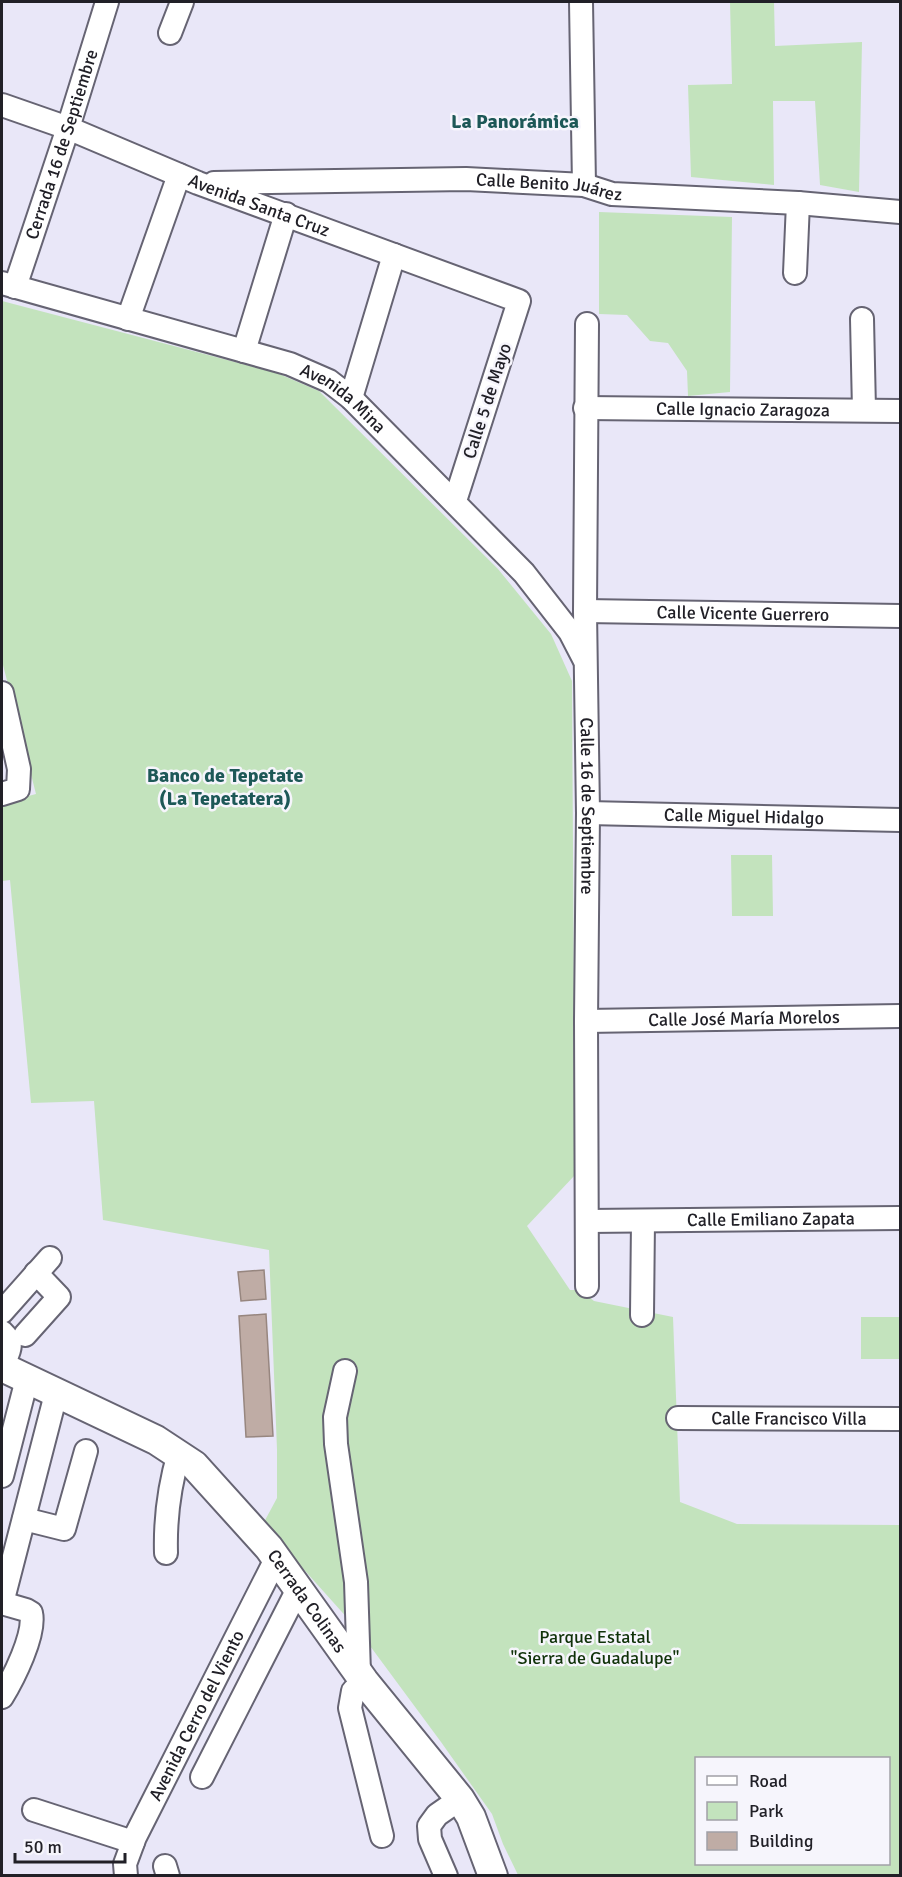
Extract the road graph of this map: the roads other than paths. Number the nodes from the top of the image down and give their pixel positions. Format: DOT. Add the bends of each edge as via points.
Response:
graph roads {
  1 [pos="107,2"];
  2 [pos="182,2"];
  3 [pos="581,2"];
  4 [pos="170,33"];
  5 [pos="2,105"];
  6 [pos="68,128"];
  7 [pos="188,179"];
  8 [pos="584,184"];
  9 [pos="798,203"];
  10 [pos="900,212"];
  11 [pos="286,214"];
  12 [pos="394,255"];
  13 [pos="795,273"];
  14 [pos="8,285"];
  15 [pos="519,301"];
  16 [pos="128,319"];
  17 [pos="862,319"];
  18 [pos="587,324"];
  19 [pos="244,351"];
  20 [pos="351,398"];
  21 [pos="585,408"];
  22 [pos="864,410"];
  23 [pos="900,411"];
  24 [pos="455,501"];
  25 [pos="585,612"];
  26 [pos="900,616"];
  27 [pos="587,665"];
  28 [pos="2,693"];
  29 [pos="2,794"];
  30 [pos="588,813"];
  31 [pos="900,820"];
  32 [pos="900,1016"];
  33 [pos="586,1021"];
  34 [pos="900,1218"];
  35 [pos="588,1221"];
  36 [pos="643,1221"];
  37 [pos="587,1286"];
  38 [pos="2,1312"];
  39 [pos="642,1315"];
  40 [pos="2,1332"];
  41 [pos="25,1335"];
  42 [pos="2,1367"];
  43 [pos="345,1371"];
  44 [pos="27,1379"];
  45 [pos="56,1394"];
  46 [pos="678,1419"];
  47 [pos="900,1419"];
  48 [pos="86,1452"];
  49 [pos="179,1453"];
  50 [pos="2,1476"];
  51 [pos="24,1519"];
  52 [pos="166,1553"];
  53 [pos="276,1559"];
  54 [pos="298,1589"];
  55 [pos="2,1603"];
  56 [pos="362,1677"];
  57 [pos="2,1697"];
  58 [pos="202,1777"];
  59 [pos="460,1799"];
  60 [pos="34,1810"];
  61 [pos="382,1836"];
  62 [pos="133,1842"];
  63 [pos="126,1875"];
  64 [pos="446,1875"];
  65 [pos="493,1875"];
  1 -- 6 [label="street, Cerrada 16 de Septiembre"];
  2 -- 4 [label="street"];
  3 -- 8 [label="street"];
  5 -- 6 [label="street, Avenida Santa Cruz"];
  6 -- 7 [label="street, Avenida Santa Cruz"];
  6 -- 14 [label="street, Cerrada 16 de Septiembre"];
  7 -- 8 [label="street, Calle Benito Juárez" via="466,179"];
  7 -- 11 [label="street, Avenida Santa Cruz"];
  7 -- 16 [label="street"];
  8 -- 9 [label="street, Calle Benito Juárez" via="612,194"];
  9 -- 10 [label="street, Calle Benito Juárez"];
  9 -- 13 [label="street"];
  11 -- 12 [label="street, Avenida Santa Cruz"];
  11 -- 19 [label="street"];
  12 -- 15 [label="street, Avenida Santa Cruz"];
  12 -- 20 [label="street"];
  14 -- 16 [label="street, Avenida Mina"];
  15 -- 24 [label="street, Calle 5 de Mayo"];
  16 -- 19 [label="street, Avenida Mina"];
  17 -- 22 [label="street"];
  18 -- 21 [label="street, Calle 16 de Septiembre"];
  19 -- 20 [label="street, Avenida Mina" via="329,381"];
  20 -- 24 [label="street, Avenida Mina"];
  21 -- 22 [label="street, Calle Ignacio Zaragoza"];
  21 -- 25 [label="street, Calle 16 de Septiembre"];
  22 -- 23 [label="street, Calle Ignacio Zaragoza"];
  24 -- 27 [label="street, Avenida Mina" via="524,573 570,632"];
  25 -- 26 [label="street, Calle Vicente Guerrero"];
  25 -- 27 [label="street, Calle 16 de Septiembre"];
  27 -- 30 [label="street, Calle 16 de Septiembre"];
  28 -- 29 [label="street" via="19,769 18,789"];
  30 -- 31 [label="street, Calle Miguel Hidalgo"];
  30 -- 33 [label="street, Calle 16 de Septiembre"];
  32 -- 33 [label="street, Calle José María Morelos"];
  33 -- 35 [label="street, Calle 16 de Septiembre"];
  34 -- 36 [label="street, Calle Emiliano Zapata"];
  35 -- 36 [label="street, Calle Emiliano Zapata"];
  35 -- 37 [label="street, Calle 16 de Septiembre"];
  36 -- 39 [label="street"];
  38 -- 41 [label="street" via="43,1266 59,1297"];
  40 -- 42 [label="street" via="9,1339 10,1348"];
  42 -- 44 [label="main road, Cerrada Colinas"];
  43 -- 56 [label="street" via="335,1417 336,1444 356,1582"];
  44 -- 45 [label="main road, Cerrada Colinas"];
  44 -- 50 [label="street"];
  45 -- 49 [label="main road, Cerrada Colinas"];
  45 -- 51 [label="street"];
  46 -- 47 [label="street, Calle Francisco Villa"];
  48 -- 51 [label="street" via="64,1529"];
  49 -- 52 [label="street" via="167,1502"];
  49 -- 53 [label="main road, Cerrada Colinas"];
  51 -- 55 [label="street"];
  53 -- 54 [label="main road, Cerrada Colinas"];
  53 -- 62 [label="street, Avenida Cerro del Viento"];
  54 -- 56 [label="main road, Cerrada Colinas"];
  54 -- 58 [label="street"];
  55 -- 57 [label="street" via="26,1610 33,1621"];
  56 -- 59 [label="main road, Cerrada Colinas"];
  56 -- 61 [label="street" via="353,1690 350,1708"];
  59 -- 64 [label="street" via="437,1815 429,1826 430,1839"];
  59 -- 65 [label="main road, Cerrada Colinas"];
  60 -- 62 [label="street"];
  62 -- 63 [label="street, Avenida Cerro del Viento" via="124,1864"];
}
